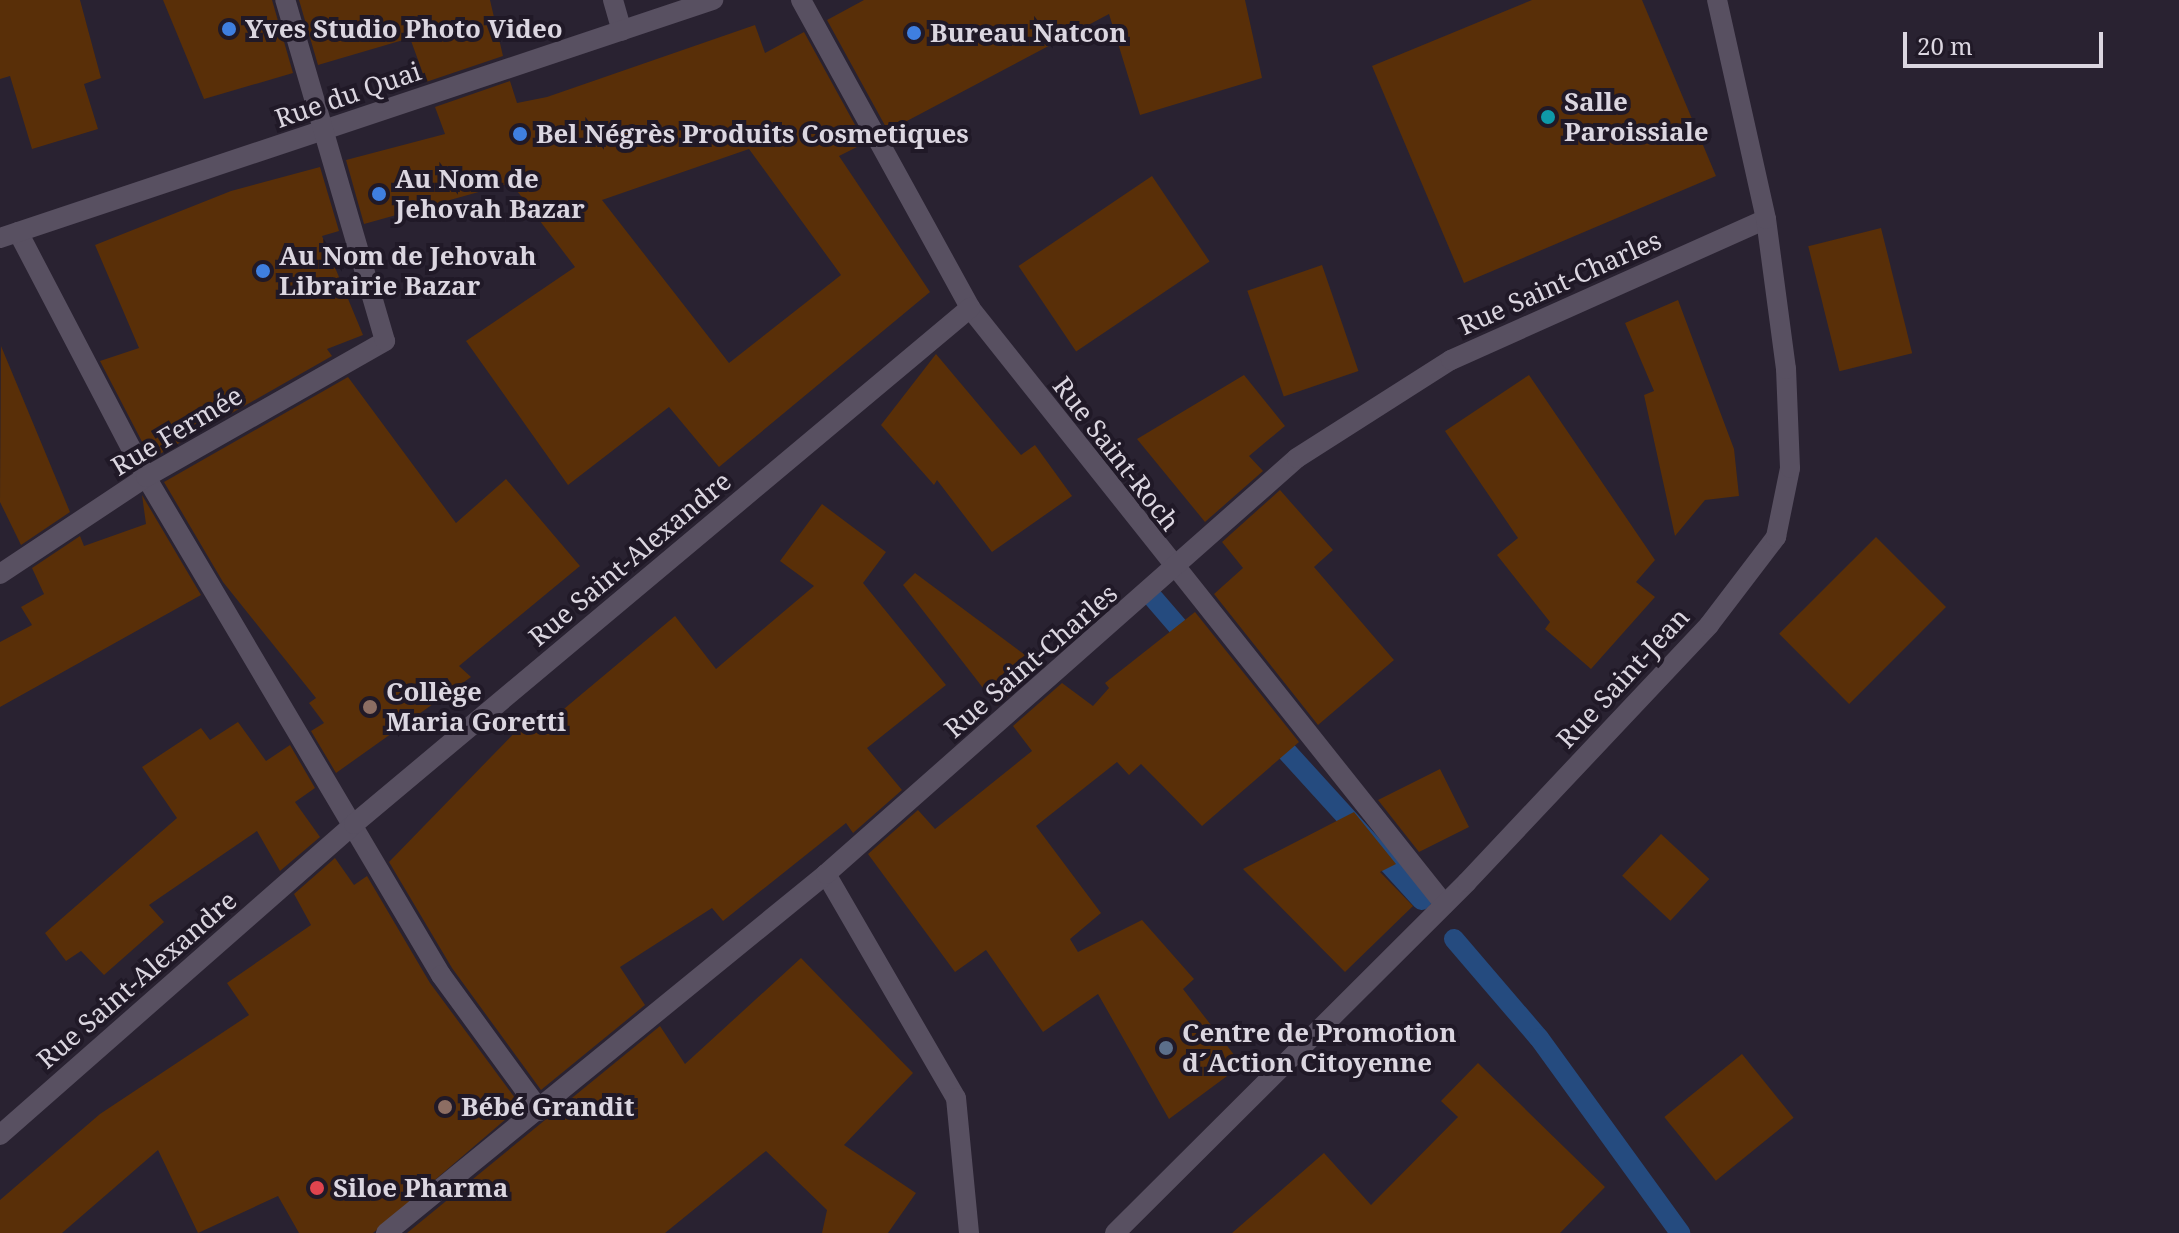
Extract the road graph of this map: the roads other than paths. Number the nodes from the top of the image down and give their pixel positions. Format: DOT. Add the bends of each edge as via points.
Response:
graph roads {
  1 [pos="285,0"];
  2 [pos="613,0"];
  3 [pos="713,0"];
  4 [pos="801,0"];
  5 [pos="1717,0"];
  6 [pos="622,31"];
  7 [pos="323,131"];
  8 [pos="1766,219"];
  9 [pos="9,235"];
  10 [pos="970,308"];
  11 [pos="146,477"];
  12 [pos="1172,568"];
  13 [pos="0,574"];
  14 [pos="354,824"];
  15 [pos="826,874"];
  16 [pos="1444,904"];
  17 [pos="540,1111"];
  18 [pos="0,1135"];
  19 [pos="386,1233"];
  20 [pos="969,1233"];
  21 [pos="1115,1233"];
  1 -- 7 [label="street"];
  2 -- 6 [label="street"];
  3 -- 6 [label="street, Rue du Quai"];
  4 -- 10 [label="street, Rue Saint-Roch"];
  5 -- 8 [label="street, Rue Saint-Jean"];
  6 -- 7 [label="street, Rue du Quai"];
  7 -- 9 [label="street, Rue du Quai"];
  7 -- 11 [label="street, Rue Fermée" via="385,341"];
  8 -- 12 [label="street, Rue Saint-Charles" via="1451,360 1297,458"];
  8 -- 16 [label="street, Rue Saint-Jean" via="1790,468 1776,537 1709,625"];
  9 -- 11 [label="street"];
  10 -- 12 [label="street, Rue Saint-Roch"];
  10 -- 14 [label="street, Rue Saint-Alexandre"];
  11 -- 13 [label="street, Rue Fermée"];
  11 -- 14 [label="street"];
  12 -- 15 [label="street, Rue Saint-Charles"];
  12 -- 16 [label="street, Rue Saint-Roch"];
  14 -- 17 [label="street" via="441,975"];
  14 -- 18 [label="street, Rue Saint-Alexandre"];
  15 -- 17 [label="street, Rue Saint-Charles"];
  15 -- 20 [label="street" via="956,1098"];
  16 -- 21 [label="street, Rue Saint-Jean"];
  17 -- 19 [label="street, Rue Saint-Charles"];
}
